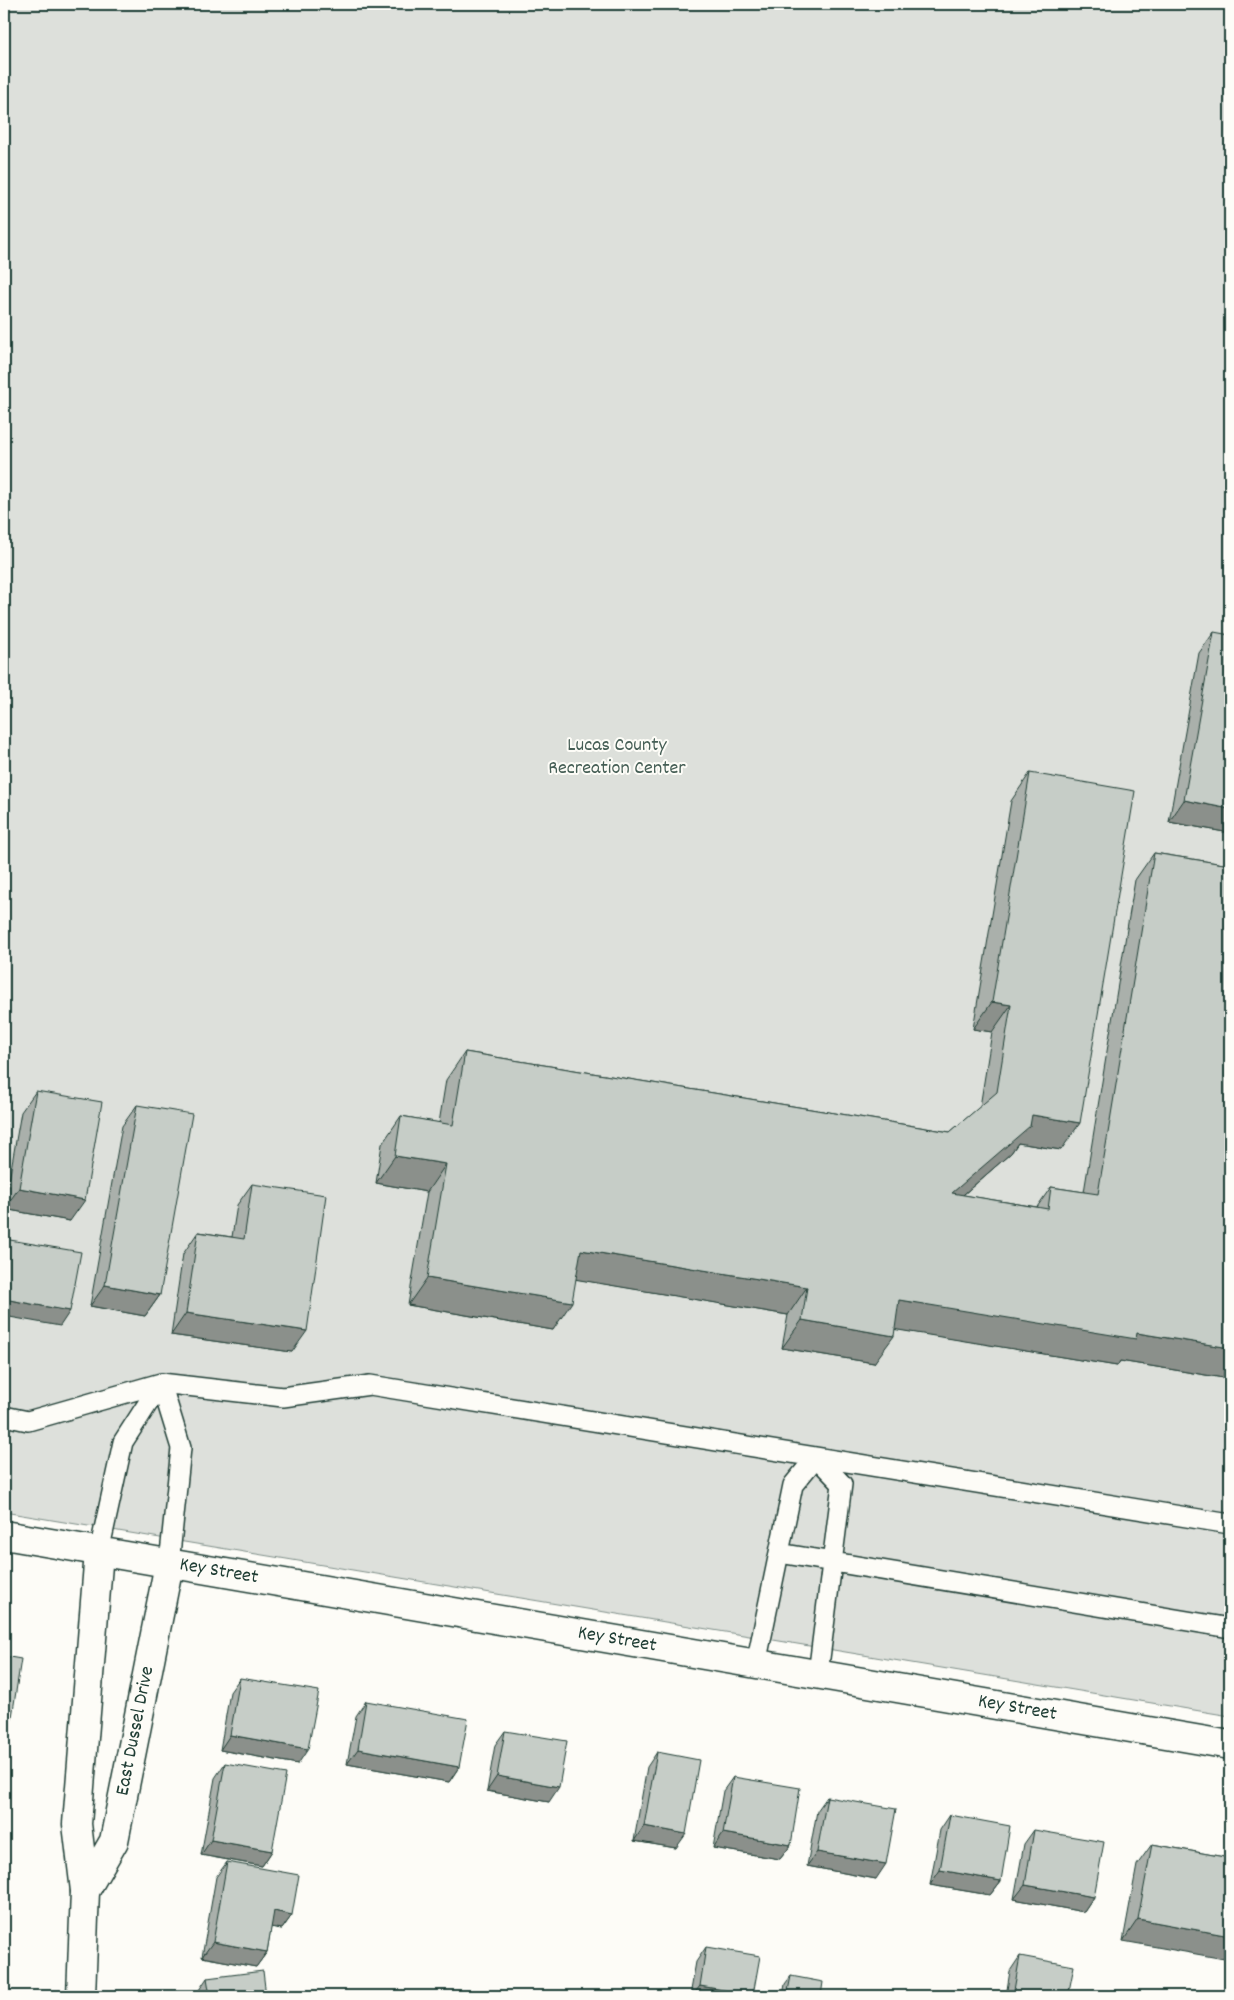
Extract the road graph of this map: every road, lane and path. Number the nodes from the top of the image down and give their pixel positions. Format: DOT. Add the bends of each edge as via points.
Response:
graph roads {
  1 [pos="162,1383"];
  2 [pos="4,1416"];
  3 [pos="816,1457"];
  4 [pos="1230,1524"];
  5 [pos="4,1535"];
  6 [pos="99,1552"];
  7 [pos="779,1553"];
  8 [pos="832,1563"];
  9 [pos="169,1564"];
  10 [pos="1230,1628"];
  11 [pos="756,1664"];
  12 [pos="818,1674"];
  13 [pos="1230,1745"];
  14 [pos="85,1891"];
  15 [pos="81,1996"];
  1 -- 2 [label="lane" via="28,1421"];
  1 -- 3 [label="lane" via="282,1397 370,1385"];
  1 -- 6 [label="lane" via="123,1442"];
  1 -- 9 [label="lane" via="181,1448"];
  3 -- 4 [label="lane"];
  3 -- 7 [label="lane" via="793,1485"];
  3 -- 8 [label="lane" via="842,1484"];
  5 -- 6 [label="street, Key Street"];
  6 -- 9 [label="street, Key Street"];
  6 -- 14 [label="street, East Dussel Drive" via="77,1824"];
  7 -- 8 [label="lane"];
  7 -- 11 [label="lane"];
  8 -- 10 [label="lane"];
  8 -- 12 [label="lane"];
  9 -- 11 [label="street, Key Street"];
  9 -- 14 [label="street, East Dussel Drive" via="114,1841"];
  11 -- 12 [label="street, Key Street"];
  12 -- 13 [label="street, Key Street"];
  14 -- 15 [label="street, East Dussel Drive"];
}
